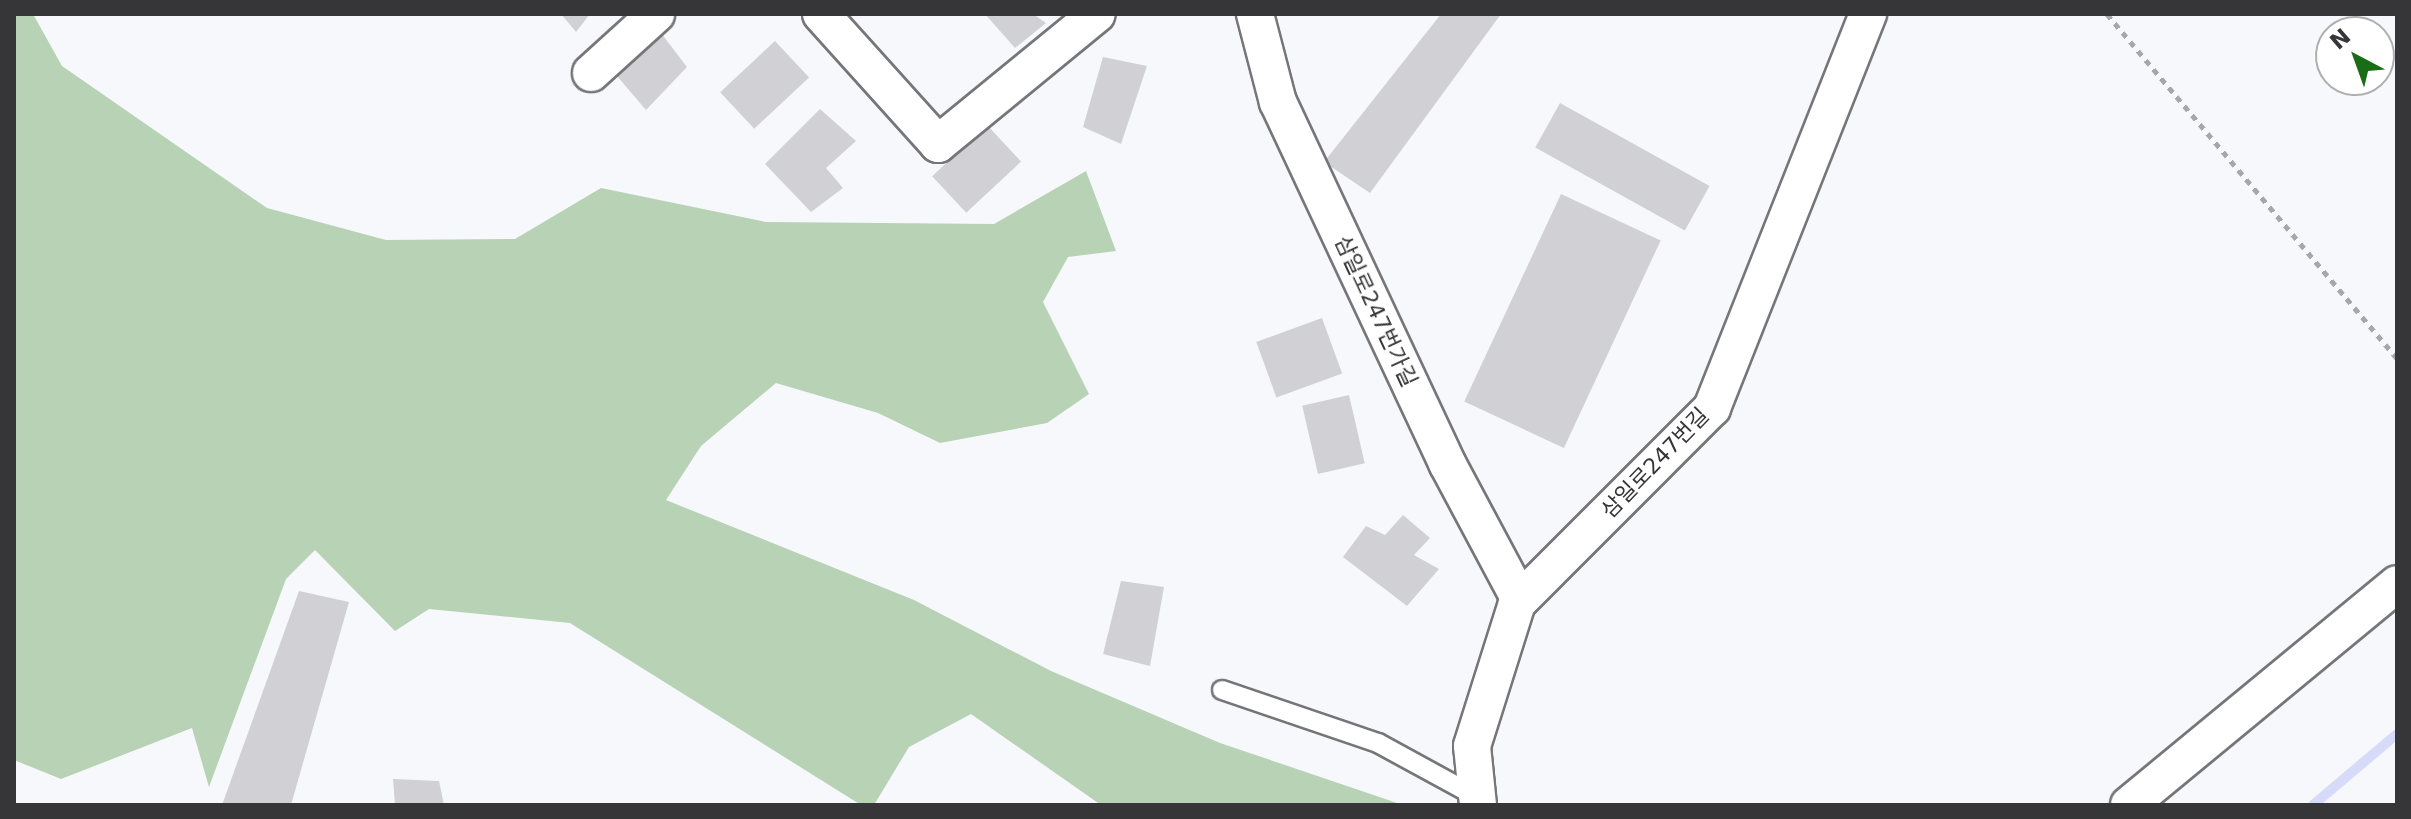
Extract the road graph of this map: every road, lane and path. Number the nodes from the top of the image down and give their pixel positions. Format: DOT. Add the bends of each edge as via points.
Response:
graph roads {
  1 [pos="656,14"];
  2 [pos="821,14"];
  3 [pos="1097,14"];
  4 [pos="1255,14"];
  5 [pos="1868,14"];
  6 [pos="2107,14"];
  7 [pos="591,73"];
  8 [pos="2397,358"];
  9 [pos="2397,584"];
  10 [pos="1520,600"];
  11 [pos="1222,690"];
  12 [pos="1477,801"];
  13 [pos="2129,805"];
  1 -- 7 [label="street"];
  2 -- 3 [label="street" via="938,144"];
  4 -- 10 [label="street, 삼일로247번가길" via="1278,102 1447,463"];
  5 -- 10 [label="street, 삼일로247번길" via="1712,408"];
  6 -- 8 [label="path"];
  9 -- 13 [label="street"];
  10 -- 12 [label="street, 삼일로247번길" via="1472,746"];
  11 -- 12 [label="lane" via="1378,743"];
}
